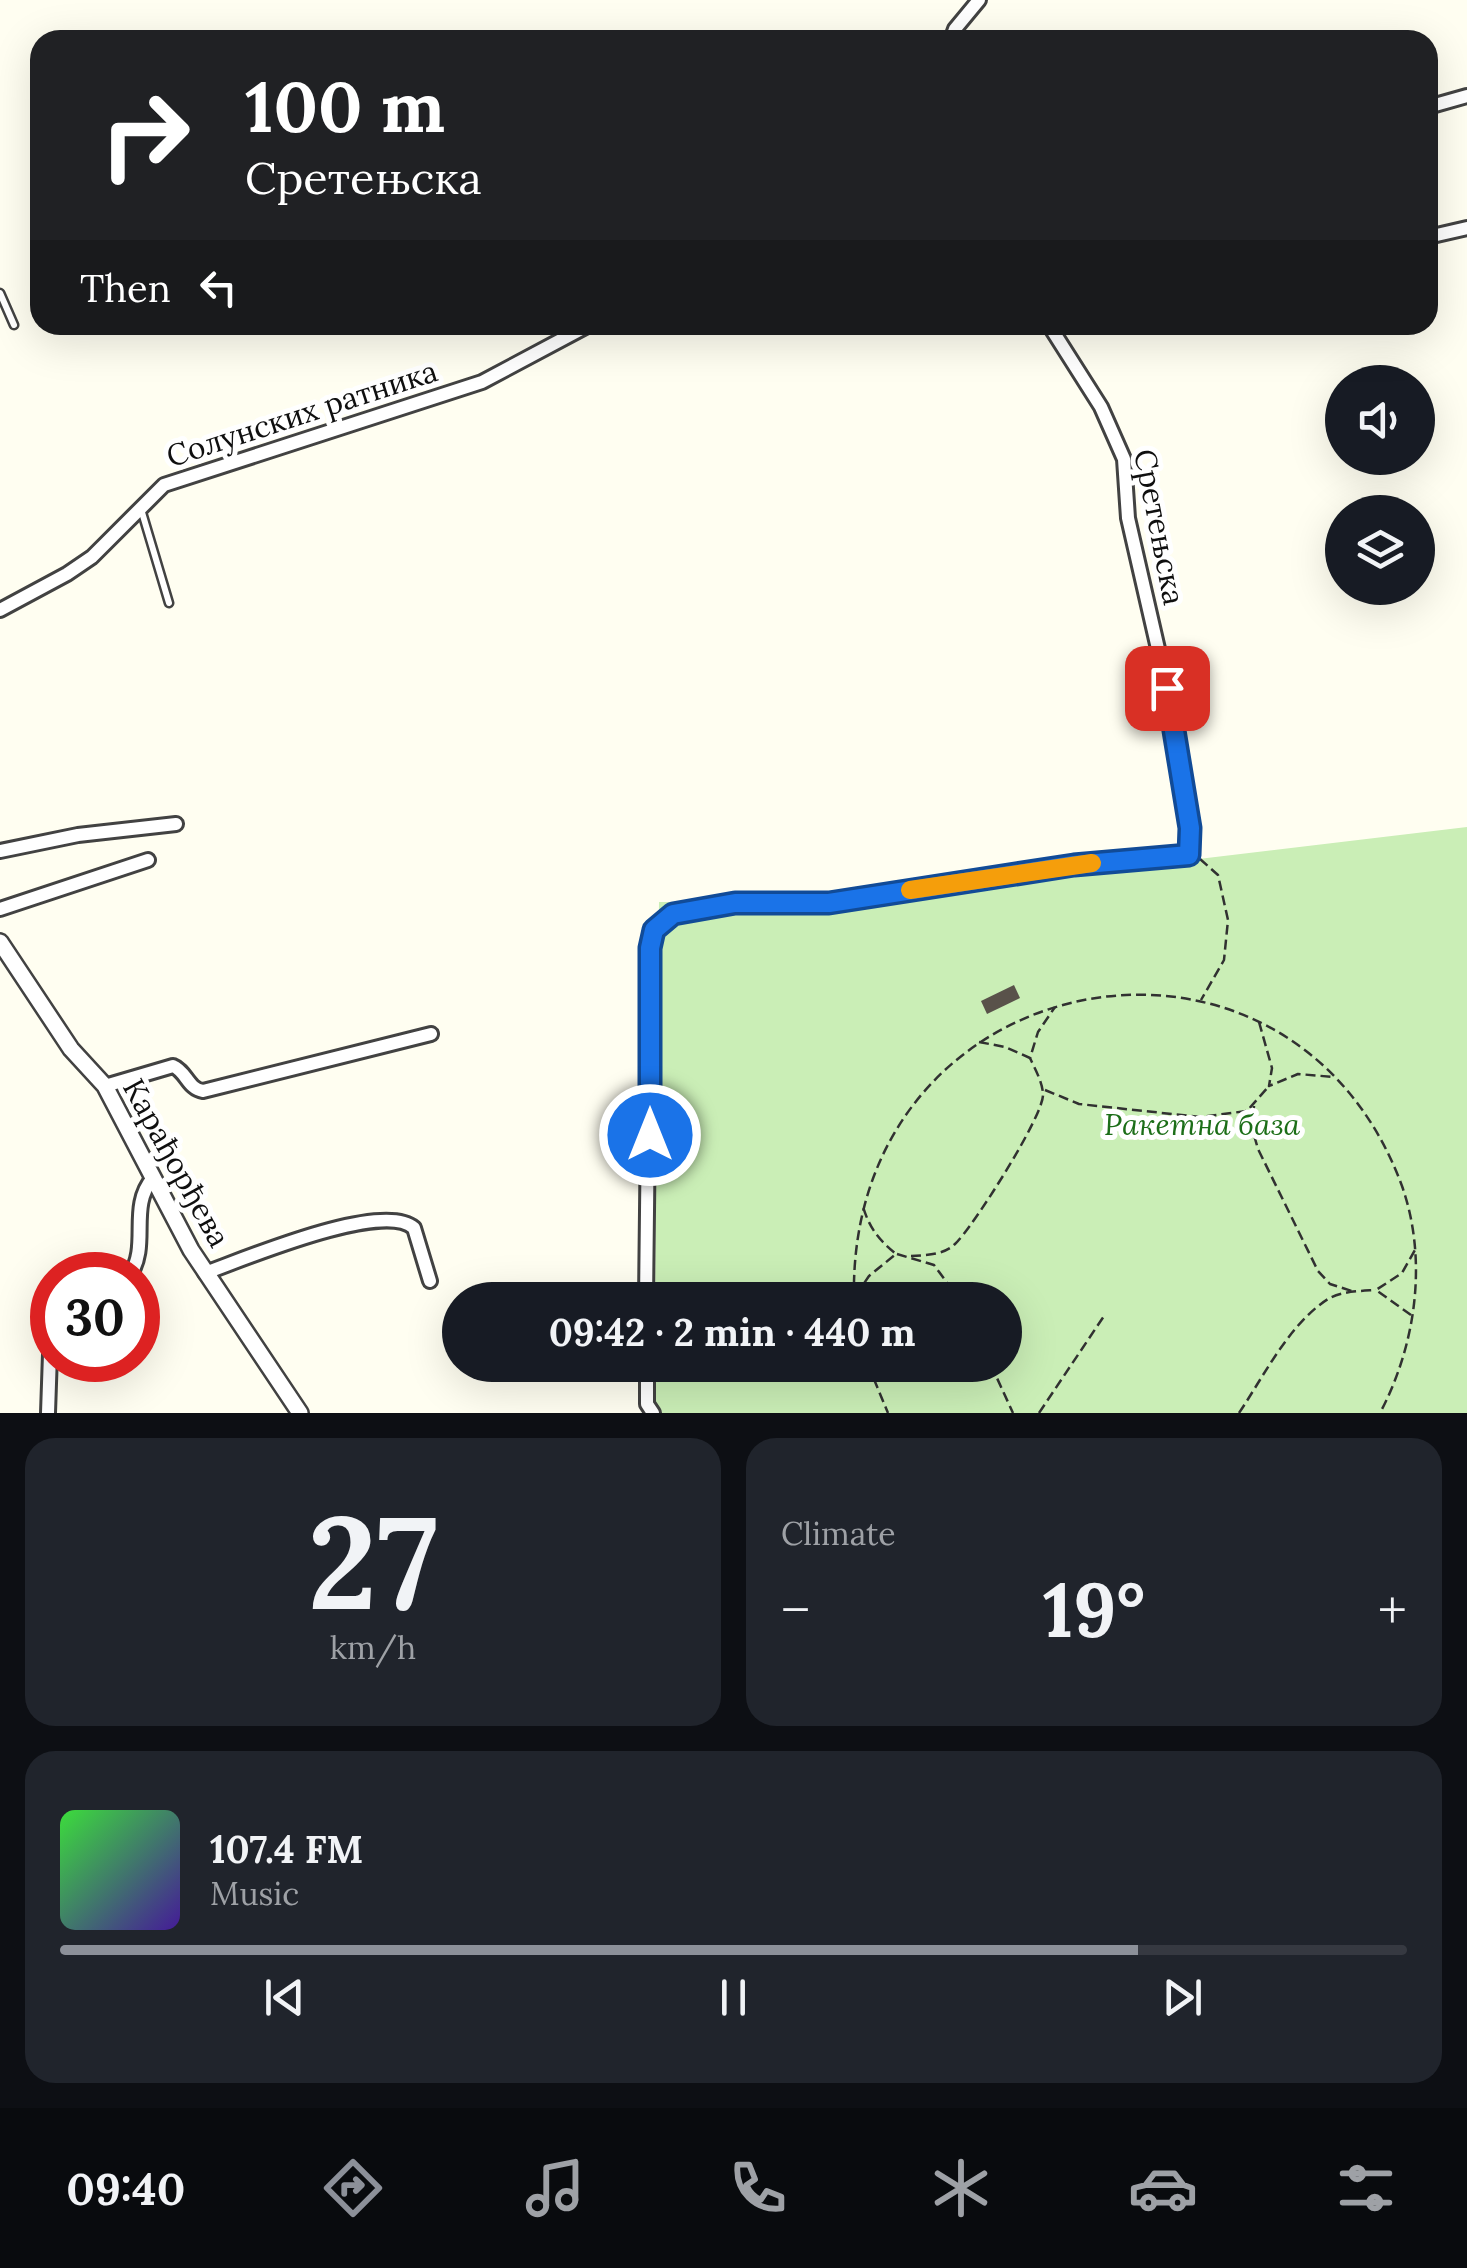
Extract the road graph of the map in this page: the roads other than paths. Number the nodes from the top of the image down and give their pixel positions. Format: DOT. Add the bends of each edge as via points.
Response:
graph roads {
  1 [pos="979,0"];
  2 [pos="955,30"];
  3 [pos="1467,96"];
  4 [pos="1438,104"];
  5 [pos="1467,228"];
  6 [pos="1438,235"];
  7 [pos="0,293"];
  8 [pos="14,326"];
  9 [pos="570,335"];
  10 [pos="1055,335"];
  11 [pos="141,508"];
  12 [pos="169,603"];
  13 [pos="0,610"];
  14 [pos="176,824"];
  15 [pos="0,851"];
  16 [pos="148,860"];
  17 [pos="0,909"];
  18 [pos="0,942"];
  19 [pos="431,1034"];
  20 [pos="104,1086"];
  21 [pos="152,1178"];
  22 [pos="138,1252"];
  23 [pos="205,1273"];
  24 [pos="430,1281"];
  25 [pos="646,1282"];
  26 [pos="49,1382"];
  27 [pos="647,1382"];
  28 [pos="652,1412"];
  29 [pos="48,1413"];
  30 [pos="300,1413"];
  1 -- 2 [label="street"];
  3 -- 4 [label="street"];
  5 -- 6 [label="street"];
  7 -- 8 [label="lane"];
  9 -- 11 [label="street, Солунских ратника" via="482,382 164,484"];
  10 -- 25 [label="street, Сретењска" via="1124,459 1128,518 1167,688 1191,851 829,903 735,903 673,914 660,923 650,948"];
  11 -- 12 [label="lane"];
  11 -- 13 [label="street, Солунских ратника" via="92,557"];
  14 -- 15 [label="street"];
  16 -- 17 [label="street"];
  18 -- 20 [label="street, Карађорђева" via="70,1049"];
  19 -- 20 [label="street" via="203,1091 173,1066"];
  20 -- 21 [label="street, Карађорђева"];
  21 -- 22 [label="street" via="139,1200"];
  21 -- 23 [label="street, Карађорђева"];
  23 -- 24 [label="street" via="337,1227 399,1220 414,1228"];
  23 -- 30 [label="street, Карађорђева"];
  26 -- 29 [label="street"];
  27 -- 28 [label="street"];
}
